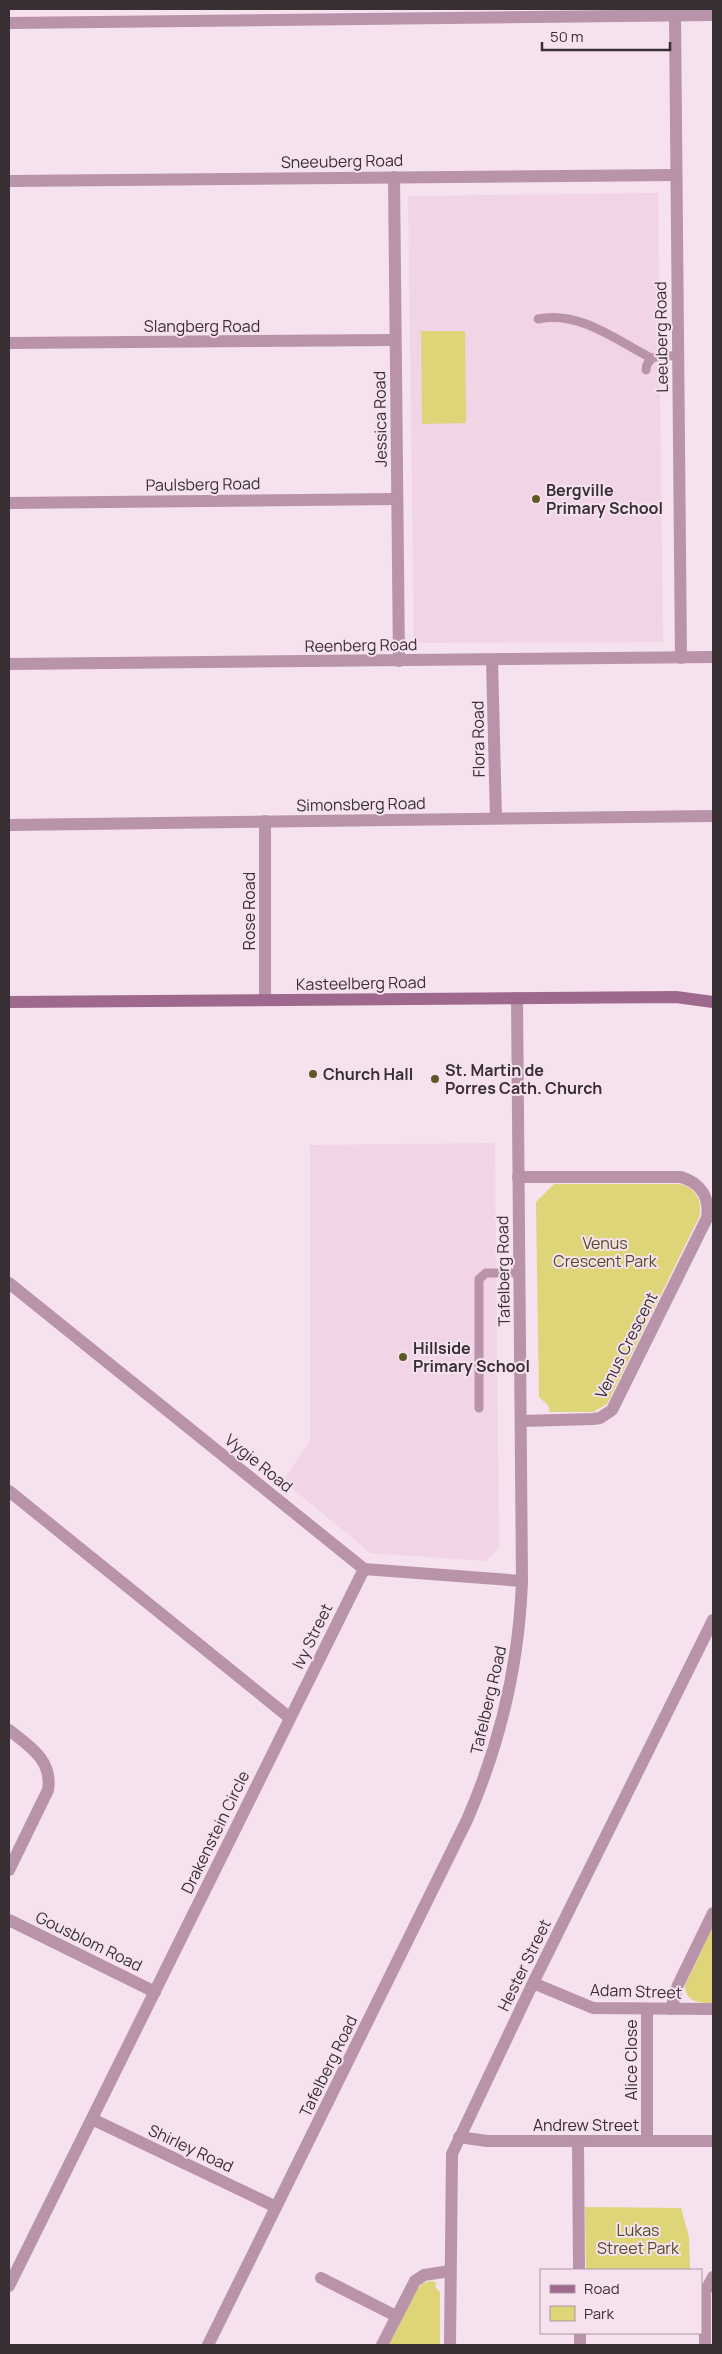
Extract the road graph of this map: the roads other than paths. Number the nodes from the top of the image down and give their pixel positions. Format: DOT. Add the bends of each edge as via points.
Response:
graph roads {
  1 [pos="462,13"];
  2 [pos="713,15"];
  3 [pos="675,16"];
  4 [pos="9,23"];
  5 [pos="676,175"];
  6 [pos="394,177"];
  7 [pos="9,181"];
  8 [pos="538,319"];
  9 [pos="395,340"];
  10 [pos="9,344"];
  11 [pos="678,356"];
  12 [pos="650,358"];
  13 [pos="646,370"];
  14 [pos="397,499"];
  15 [pos="9,502"];
  16 [pos="713,657"];
  17 [pos="681,658"];
  18 [pos="492,660"];
  19 [pos="399,661"];
  20 [pos="9,664"];
  21 [pos="713,816"];
  22 [pos="496,818"];
  23 [pos="265,821"];
  24 [pos="9,825"];
  25 [pos="517,998"];
  26 [pos="266,1000"];
  27 [pos="9,1002"];
  28 [pos="713,1002"];
  29 [pos="518,1178"];
  30 [pos="520,1273"];
  31 [pos="9,1283"];
  32 [pos="479,1408"];
  33 [pos="521,1421"];
  34 [pos="9,1491"];
  35 [pos="364,1569"];
  36 [pos="522,1581"];
  37 [pos="713,1620"];
  38 [pos="290,1718"];
  39 [pos="9,1730"];
  40 [pos="9,1870"];
  41 [pos="713,1914"];
  42 [pos="9,1920"];
  43 [pos="533,1983"];
  44 [pos="155,1992"];
  45 [pos="671,2009"];
  46 [pos="713,2009"];
  47 [pos="647,2010"];
  48 [pos="92,2119"];
  49 [pos="459,2137"];
  50 [pos="578,2141"];
  51 [pos="647,2141"];
  52 [pos="713,2141"];
  53 [pos="276,2207"];
  54 [pos="579,2269"];
  55 [pos="450,2272"];
  56 [pos="713,2277"];
  57 [pos="321,2278"];
  58 [pos="9,2287"];
  59 [pos="396,2316"];
  60 [pos="208,2345"];
  61 [pos="382,2345"];
  62 [pos="450,2345"];
  63 [pos="705,2345"];
  1 -- 3 [label="street"];
  1 -- 4 [label="street"];
  2 -- 3 [label="street"];
  3 -- 5 [label="street, Leeuberg Road"];
  5 -- 6 [label="street, Sneeuberg Road"];
  5 -- 11 [label="street, Leeuberg Road"];
  6 -- 7 [label="street, Sneeuberg Road"];
  6 -- 9 [label="street, Jessica Road"];
  8 -- 12 [label="lane" via="572,319"];
  9 -- 10 [label="street, Slangberg Road"];
  9 -- 14 [label="street, Jessica Road"];
  11 -- 12 [label="lane"];
  11 -- 17 [label="street, Leeuberg Road"];
  12 -- 13 [label="lane"];
  14 -- 15 [label="street, Paulsberg Road"];
  14 -- 19 [label="street, Jessica Road"];
  16 -- 17 [label="street, Reenberg Road"];
  17 -- 18 [label="street, Reenberg Road"];
  18 -- 19 [label="street, Reenberg Road"];
  18 -- 22 [label="street, Flora Road"];
  19 -- 20 [label="street, Reenberg Road"];
  21 -- 22 [label="street, Simonsberg Road"];
  22 -- 23 [label="street, Simonsberg Road"];
  23 -- 24 [label="street, Simonsberg Road"];
  23 -- 26 [label="street, Rose Road"];
  25 -- 26 [label="street, Kasteelberg Road"];
  25 -- 28 [label="street, Kasteelberg Road" via="676,997"];
  25 -- 29 [label="street, Tafelberg Road"];
  26 -- 27 [label="street, Kasteelberg Road"];
  29 -- 30 [label="street, Tafelberg Road"];
  29 -- 33 [label="street, Venus Crescent" via="681,1177 702,1189 708,1203 703,1226 612,1410 593,1419"];
  30 -- 32 [label="lane" via="486,1274 479,1279"];
  30 -- 33 [label="street, Tafelberg Road"];
  31 -- 35 [label="street, Vygie Road"];
  33 -- 36 [label="street, Tafelberg Road"];
  34 -- 38 [label="street"];
  35 -- 36 [label="street"];
  35 -- 38 [label="street, Ivy Street"];
  36 -- 53 [label="street, Tafelberg Road" via="514,1673 484,1779"];
  37 -- 43 [label="street, Hester Street"];
  38 -- 44 [label="street, Drakenstein Circle"];
  39 -- 40 [label="street" via="39,1754 49,1776 48,1790"];
  41 -- 45 [label="street" via="678,1985"];
  42 -- 44 [label="street, Gousblom Road"];
  43 -- 47 [label="street, Adam Street" via="593,2008"];
  43 -- 49 [label="street, Hester Street"];
  44 -- 48 [label="street, Drakenstein Circle"];
  45 -- 46 [label="street, Adam Street"];
  45 -- 47 [label="street, Adam Street"];
  47 -- 51 [label="street, Alice Close"];
  48 -- 53 [label="street, Shirley Road"];
  48 -- 58 [label="street, Drakenstein Circle"];
  49 -- 50 [label="street, Andrew Street" via="487,2141"];
  49 -- 55 [label="street, Hester Street" via="450,2166"];
  50 -- 51 [label="street, Andrew Street"];
  50 -- 54 [label="street"];
  51 -- 52 [label="street, Andrew Street"];
  53 -- 60 [label="street, Tafelberg Road"];
  55 -- 59 [label="street" via="419,2277"];
  55 -- 62 [label="street, Hester Street"];
  56 -- 63 [label="street" via="705,2292"];
  57 -- 59 [label="street"];
  59 -- 61 [label="street"];
}
